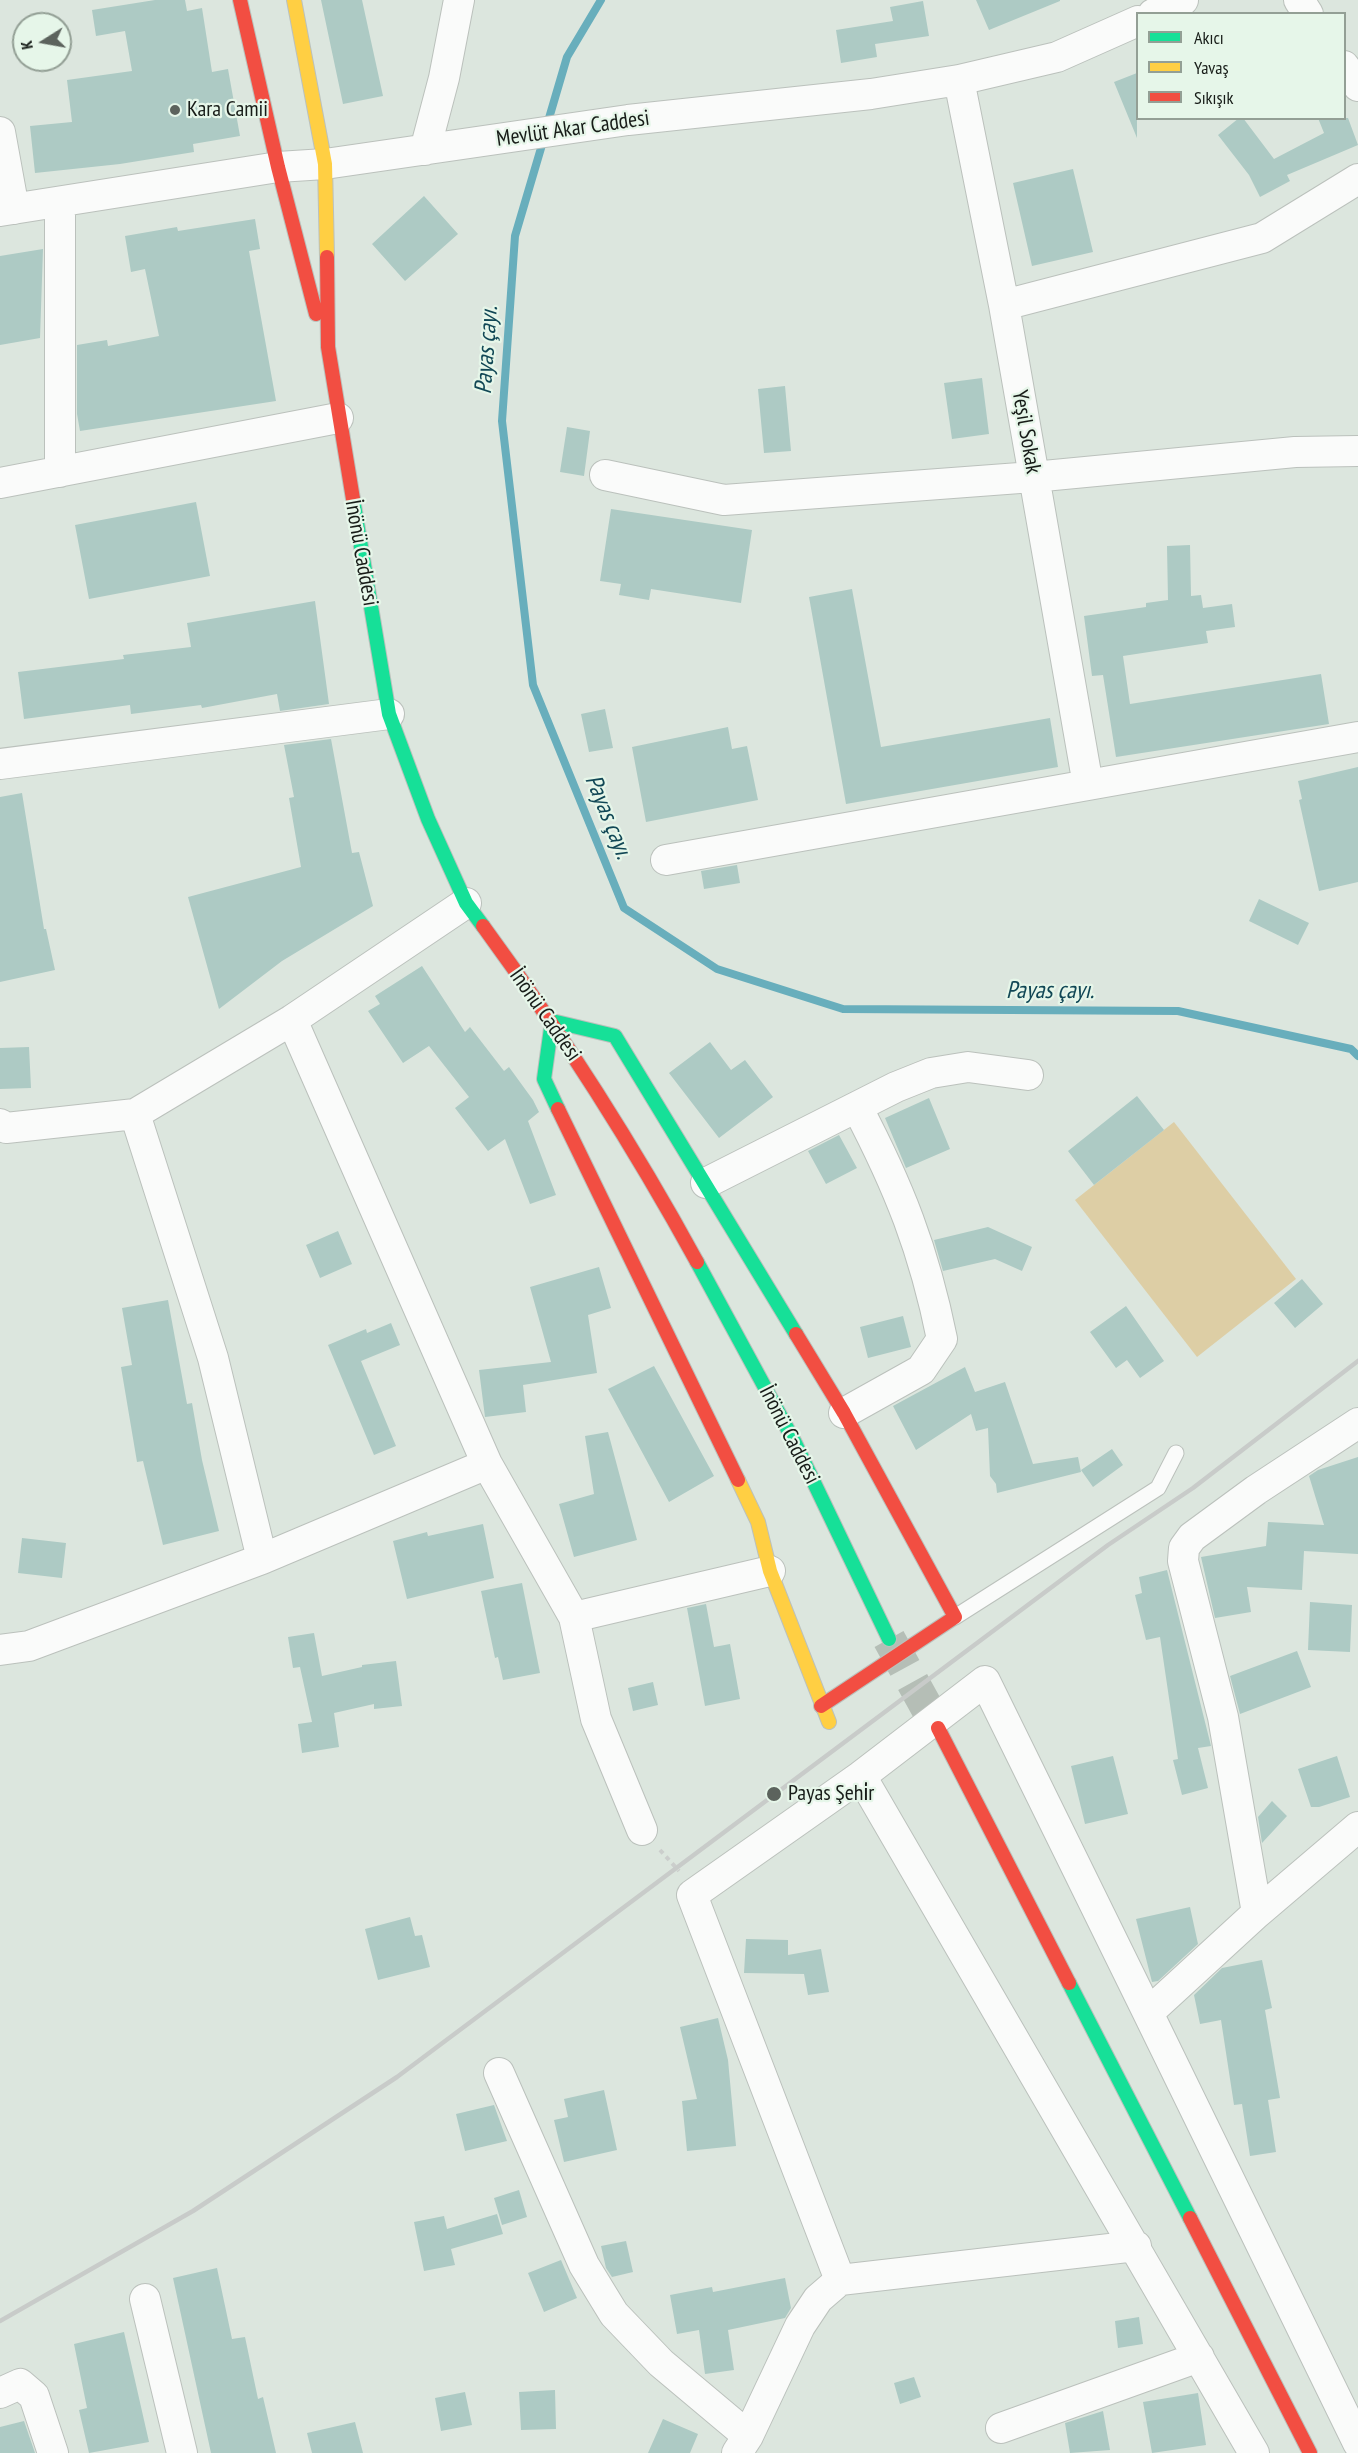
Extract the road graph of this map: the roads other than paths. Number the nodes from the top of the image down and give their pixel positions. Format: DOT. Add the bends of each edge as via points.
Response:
graph roads {
  1 [pos="240,0"];
  2 [pos="294,0"];
  3 [pos="459,0"];
  4 [pos="1183,0"];
  5 [pos="1157,12"];
  6 [pos="1136,21"];
  7 [pos="1346,69"];
  8 [pos="959,80"];
  9 [pos="1358,86"];
  10 [pos="0,132"];
  11 [pos="425,150"];
  12 [pos="325,164"];
  13 [pos="278,167"];
  14 [pos="1358,179"];
  15 [pos="60,202"];
  16 [pos="7,210"];
  17 [pos="1004,305"];
  18 [pos="328,347"];
  19 [pos="338,418"];
  20 [pos="1358,450"];
  21 [pos="60,472"];
  22 [pos="605,475"];
  23 [pos="1034,477"];
  24 [pos="0,483"];
  25 [pos="389,714"];
  26 [pos="1358,737"];
  27 [pos="0,764"];
  28 [pos="1088,785"];
  29 [pos="666,860"];
  30 [pos="466,903"];
  31 [pos="292,1020"];
  32 [pos="552,1021"];
  33 [pos="1028,1075"];
  34 [pos="857,1107"];
  35 [pos="135,1114"];
  36 [pos="0,1124"];
  37 [pos="706,1183"];
  38 [pos="844,1413"];
  39 [pos="1358,1423"];
  40 [pos="1176,1453"];
  41 [pos="487,1464"];
  42 [pos="262,1559"];
  43 [pos="770,1572"];
  44 [pos="574,1617"];
  45 [pos="955,1617"];
  46 [pos="889,1639"];
  47 [pos="0,1650"];
  48 [pos="821,1706"];
  49 [pos="829,1722"];
  50 [pos="938,1728"];
  51 [pos="861,1776"];
  52 [pos="1358,1827"];
  53 [pos="642,1830"];
  54 [pos="1257,1913"];
  55 [pos="1148,2013"];
  56 [pos="499,2073"];
  57 [pos="1136,2246"];
  58 [pos="840,2280"];
  59 [pos="145,2299"];
  60 [pos="1199,2357"];
  61 [pos="0,2393"];
  62 [pos="1001,2428"];
  63 [pos="1358,2443"];
  64 [pos="743,2444"];
  65 [pos="53,2453"];
  66 [pos="182,2453"];
  67 [pos="1254,2453"];
  68 [pos="1310,2453"];
  1 -- 13 [label="main road"];
  2 -- 12 [label="main road"];
  3 -- 11 [label="street"];
  4 -- 5 [label="street"];
  6 -- 8 [label="street, Mevlüt Akar Caddesi" via="1057,57"];
  7 -- 9 [label="street"];
  8 -- 11 [label="street, Mevlüt Akar Caddesi" via="628,120"];
  8 -- 17 [label="street, Yeşil Sokak"];
  10 -- 16 [label="street"];
  11 -- 12 [label="street, Mevlüt Akar Caddesi"];
  12 -- 13 [label="street, Mevlüt Akar Caddesi"];
  12 -- 18 [label="main road"];
  13 -- 15 [label="street, Mevlüt Akar Caddesi"];
  13 -- 18 [label="main road" via="310,294"];
  14 -- 17 [label="street" via="1262,238"];
  15 -- 16 [label="street, Mevlüt Akar Caddesi"];
  15 -- 21 [label="street"];
  17 -- 23 [label="street, Yeşil Sokak"];
  18 -- 19 [label="main road, İnönü Caddesi"];
  19 -- 21 [label="street"];
  19 -- 25 [label="main road, İnönü Caddesi"];
  20 -- 23 [label="street" via="1295,452"];
  21 -- 24 [label="street"];
  22 -- 23 [label="street" via="724,500"];
  23 -- 28 [label="street, Yeşil Sokak"];
  25 -- 27 [label="street"];
  25 -- 30 [label="main road, İnönü Caddesi" via="428,819"];
  26 -- 28 [label="street"];
  28 -- 29 [label="street"];
  30 -- 31 [label="street"];
  30 -- 32 [label="main road, İnönü Caddesi"];
  31 -- 35 [label="street"];
  31 -- 41 [label="street"];
  32 -- 37 [label="main road" via="615,1036"];
  32 -- 43 [label="main road" via="544,1079 758,1522"];
  32 -- 46 [label="main road, İnönü Caddesi" via="650,1176 794,1441"];
  33 -- 34 [label="street" via="988,1068 949,1069 913,1079"];
  34 -- 37 [label="street"];
  34 -- 38 [label="street" via="913,1225 942,1339 921,1370"];
  35 -- 36 [label="street" via="6,1128"];
  35 -- 42 [label="street" via="213,1358"];
  37 -- 38 [label="main road"];
  38 -- 45 [label="main road"];
  39 -- 54 [label="street" via="1256,1490 1192,1537 1184,1548 1183,1561 1223,1717"];
  40 -- 45 [label="lane" via="1158,1488"];
  41 -- 42 [label="street"];
  41 -- 44 [label="street"];
  42 -- 47 [label="street" via="29,1646"];
  43 -- 44 [label="street"];
  43 -- 48 [label="main road"];
  44 -- 53 [label="street" via="596,1719"];
  45 -- 48 [label="main road"];
  48 -- 49 [label="main road"];
  50 -- 68 [label="main road"];
  51 -- 55 [label="street" via="985,1681"];
  51 -- 57 [label="street"];
  51 -- 58 [label="street" via="692,1895"];
  52 -- 54 [label="street"];
  54 -- 55 [label="street"];
  55 -- 63 [label="street"];
  56 -- 64 [label="street" via="584,2265 614,2314"];
  57 -- 58 [label="street"];
  57 -- 60 [label="street"];
  58 -- 64 [label="street" via="818,2299 800,2326"];
  59 -- 66 [label="street"];
  60 -- 62 [label="street"];
  60 -- 67 [label="street"];
  61 -- 65 [label="street" via="20,2384 34,2397"];
}
